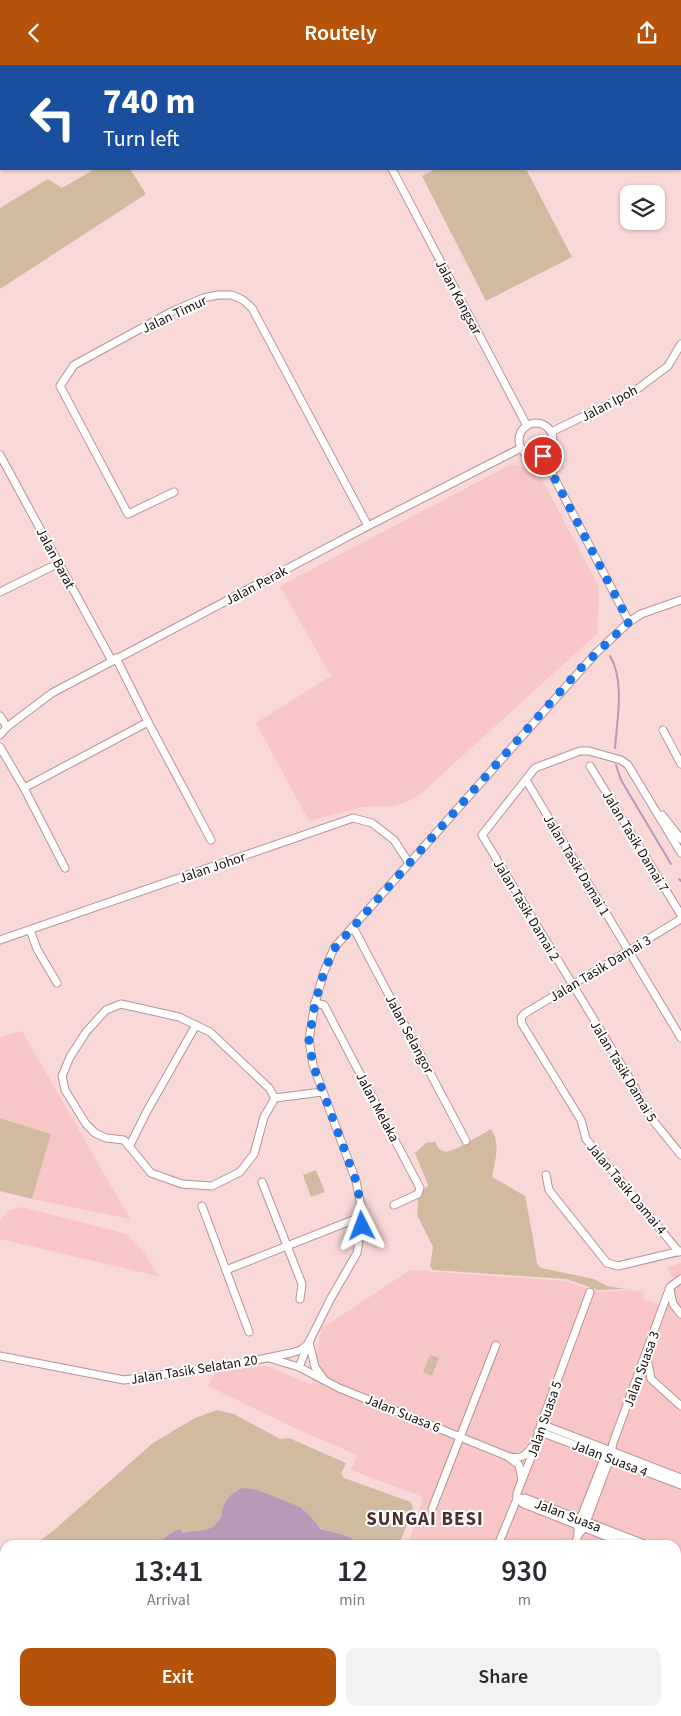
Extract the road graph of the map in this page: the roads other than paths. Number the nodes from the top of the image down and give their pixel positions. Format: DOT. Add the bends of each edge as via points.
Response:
graph roads {
  1 [pos="393,170"];
  2 [pos="681,344"];
  3 [pos="527,426"];
  4 [pos="551,432"];
  5 [pos="521,448"];
  6 [pos="0,455"];
  7 [pos="543,456"];
  8 [pos="174,492"];
  9 [pos="368,526"];
  10 [pos="59,563"];
  11 [pos="0,593"];
  12 [pos="681,600"];
  13 [pos="629,622"];
  14 [pos="114,660"];
  15 [pos="0,717"];
  16 [pos="148,722"];
  17 [pos="7,727"];
  18 [pos="662,730"];
  19 [pos="0,735"];
  20 [pos="0,747"];
  21 [pos="678,749"];
  22 [pos="681,764"];
  23 [pos="590,766"];
  24 [pos="526,780"];
  25 [pos="24,788"];
  26 [pos="654,808"];
  27 [pos="681,839"];
  28 [pos="211,840"];
  29 [pos="681,852"];
  30 [pos="409,863"];
  31 [pos="65,868"];
  32 [pos="681,915"];
  33 [pos="681,919"];
  34 [pos="354,927"];
  35 [pos="30,930"];
  36 [pos="0,940"];
  37 [pos="628,951"];
  38 [pos="57,983"];
  39 [pos="572,984"];
  40 [pos="315,1003"];
  41 [pos="521,1018"];
  42 [pos="196,1025"];
  43 [pos="681,1037"];
  44 [pos="322,1092"];
  45 [pos="275,1099"];
  46 [pos="466,1141"];
  47 [pos="130,1145"];
  48 [pos="681,1155"];
  49 [pos="546,1175"];
  50 [pos="262,1182"];
  51 [pos="202,1205"];
  52 [pos="394,1205"];
  53 [pos="363,1216"];
  54 [pos="287,1246"];
  55 [pos="680,1251"];
  56 [pos="226,1270"];
  57 [pos="681,1279"];
  58 [pos="670,1288"];
  59 [pos="590,1291"];
  60 [pos="300,1299"];
  61 [pos="662,1311"];
  62 [pos="678,1311"];
  63 [pos="249,1332"];
  64 [pos="309,1342"];
  65 [pos="496,1345"];
  66 [pos="647,1354"];
  67 [pos="0,1356"];
  68 [pos="268,1358"];
  69 [pos="299,1367"];
  70 [pos="651,1379"];
  71 [pos="325,1380"];
  72 [pos="636,1385"];
  73 [pos="681,1406"];
  74 [pos="540,1427"];
  75 [pos="459,1437"];
  76 [pos="534,1444"];
  77 [pos="608,1455"];
  78 [pos="507,1456"];
  79 [pos="681,1478"];
  80 [pos="522,1479"];
  81 [pos="681,1485"];
  82 [pos="517,1499"];
  83 [pos="432,1509"];
  84 [pos="582,1524"];
  85 [pos="500,1540"];
  86 [pos="576,1540"];
  87 [pos="617,1540"];
  88 [pos="632,1540"];
  1 -- 3 [label="street, Jalan Kangsar"];
  2 -- 4 [label="street, Jalan Ipoh" via="668,366 632,393"];
  3 -- 4 [label="street" via="536,423"];
  3 -- 5 [label="street" via="518,438"];
  4 -- 7 [label="street" via="552,447"];
  5 -- 7 [label="street" via="531,457"];
  5 -- 9 [label="street, Jalan Perak"];
  6 -- 10 [label="street, Jalan Barat"];
  7 -- 13 [label="street"];
  8 -- 9 [label="street, Jalan Timur" via="128,514 60,386 74,365 171,312 203,298 232,295 252,308"];
  9 -- 14 [label="street, Jalan Perak"];
  10 -- 11 [label="street"];
  10 -- 14 [label="street, Jalan Barat"];
  12 -- 13 [label="street" via="641,614"];
  13 -- 30 [label="street" via="596,653"];
  14 -- 16 [label="street, Jalan Barat"];
  14 -- 17 [label="street, Jalan Perak" via="52,693"];
  15 -- 17 [label="street"];
  16 -- 25 [label="street"];
  16 -- 28 [label="street, Jalan Barat"];
  17 -- 19 [label="street, Jalan Perak"];
  18 -- 21 [label="street"];
  20 -- 25 [label="street"];
  21 -- 22 [label="street"];
  23 -- 32 [label="street, Jalan Tasik Damai 7"];
  24 -- 26 [label="street" via="535,768 580,751 589,751 625,762"];
  24 -- 37 [label="street, Jalan Tasik Damai 1"];
  24 -- 39 [label="street, Jalan Tasik Damai 2" via="482,835"];
  25 -- 31 [label="street"];
  26 -- 27 [label="street"];
  26 -- 29 [label="street"];
  30 -- 34 [label="street"];
  30 -- 35 [label="street, Jalan Johor" via="394,840 372,823 353,818"];
  33 -- 37 [label="street, Jalan Tasik Damai 3"];
  34 -- 40 [label="street" via="334,949"];
  34 -- 46 [label="street, Jalan Selangor"];
  35 -- 36 [label="street, Jalan Johor"];
  35 -- 38 [label="street"];
  37 -- 39 [label="street, Jalan Tasik Damai 3"];
  37 -- 43 [label="street, Jalan Tasik Damai 1"];
  39 -- 41 [label="street, Jalan Tasik Damai 3"];
  39 -- 48 [label="street, Jalan Tasik Damai 5" via="647,1113"];
  40 -- 44 [label="street" via="309,1040"];
  40 -- 52 [label="street, Jalan Melaka" via="324,1005 420,1188 418,1194"];
  41 -- 55 [label="street, Jalan Tasik Damai 4" via="581,1120 586,1139"];
  42 -- 45 [label="street" via="210,1032 269,1089"];
  42 -- 47 [label="street"];
  42 -- 47 [label="street" via="179,1017 121,1004 106,1009 86,1031 70,1057 62,1076 65,1090 86,1124 95,1133 124,1140"];
  44 -- 45 [label="street"];
  44 -- 53 [label="street" via="356,1181"];
  45 -- 47 [label="street" via="264,1117 254,1155 240,1172 212,1187 182,1184 151,1173"];
  49 -- 55 [label="street" via="549,1190 607,1263 618,1266"];
  50 -- 54 [label="street"];
  51 -- 56 [label="street"];
  53 -- 54 [label="street"];
  53 -- 64 [label="street" via="357,1253"];
  54 -- 56 [label="street"];
  54 -- 60 [label="street" via="302,1284"];
  56 -- 63 [label="street"];
  57 -- 58 [label="street"];
  58 -- 61 [label="street, Jalan Suasa 3"];
  58 -- 62 [label="street"];
  59 -- 74 [label="street, Jalan Suasa 5"];
  61 -- 62 [label="street"];
  61 -- 66 [label="street, Jalan Suasa 3"];
  64 -- 68 [label="street" via="301,1350"];
  64 -- 69 [label="street"];
  64 -- 71 [label="street" via="315,1367"];
  65 -- 75 [label="street"];
  66 -- 70 [label="street"];
  66 -- 72 [label="street, Jalan Suasa 3"];
  67 -- 68 [label="street, Jalan Tasik Selatan 20" via="124,1381"];
  68 -- 69 [label="street, Jalan Tasik Selatan 20"];
  69 -- 71 [label="street, Jalan Suasa 6"];
  70 -- 72 [label="street" via="644,1379"];
  70 -- 73 [label="street"];
  71 -- 75 [label="street, Jalan Suasa 6"];
  72 -- 77 [label="street, Jalan Suasa 3"];
  74 -- 76 [label="street, Jalan Suasa 5"];
  74 -- 77 [label="street, Jalan Suasa 4"];
  75 -- 78 [label="street, Jalan Suasa 6"];
  75 -- 83 [label="street"];
  76 -- 78 [label="street" via="523,1457"];
  76 -- 80 [label="street, Jalan Suasa 5"];
  77 -- 79 [label="street, Jalan Suasa 4"];
  77 -- 81 [label="street, Jalan Suasa 4"];
  77 -- 84 [label="street, Jalan Suasa 3"];
  78 -- 80 [label="street" via="519,1465"];
  80 -- 82 [label="street, Jalan Suasa 5"];
  82 -- 84 [label="street, Jalan Suasa"];
  82 -- 85 [label="street, Jalan Suasa 5"];
  84 -- 86 [label="street, Jalan Suasa 3"];
  84 -- 87 [label="street, Jalan Suasa"];
  84 -- 88 [label="street, Jalan Suasa"];
}
